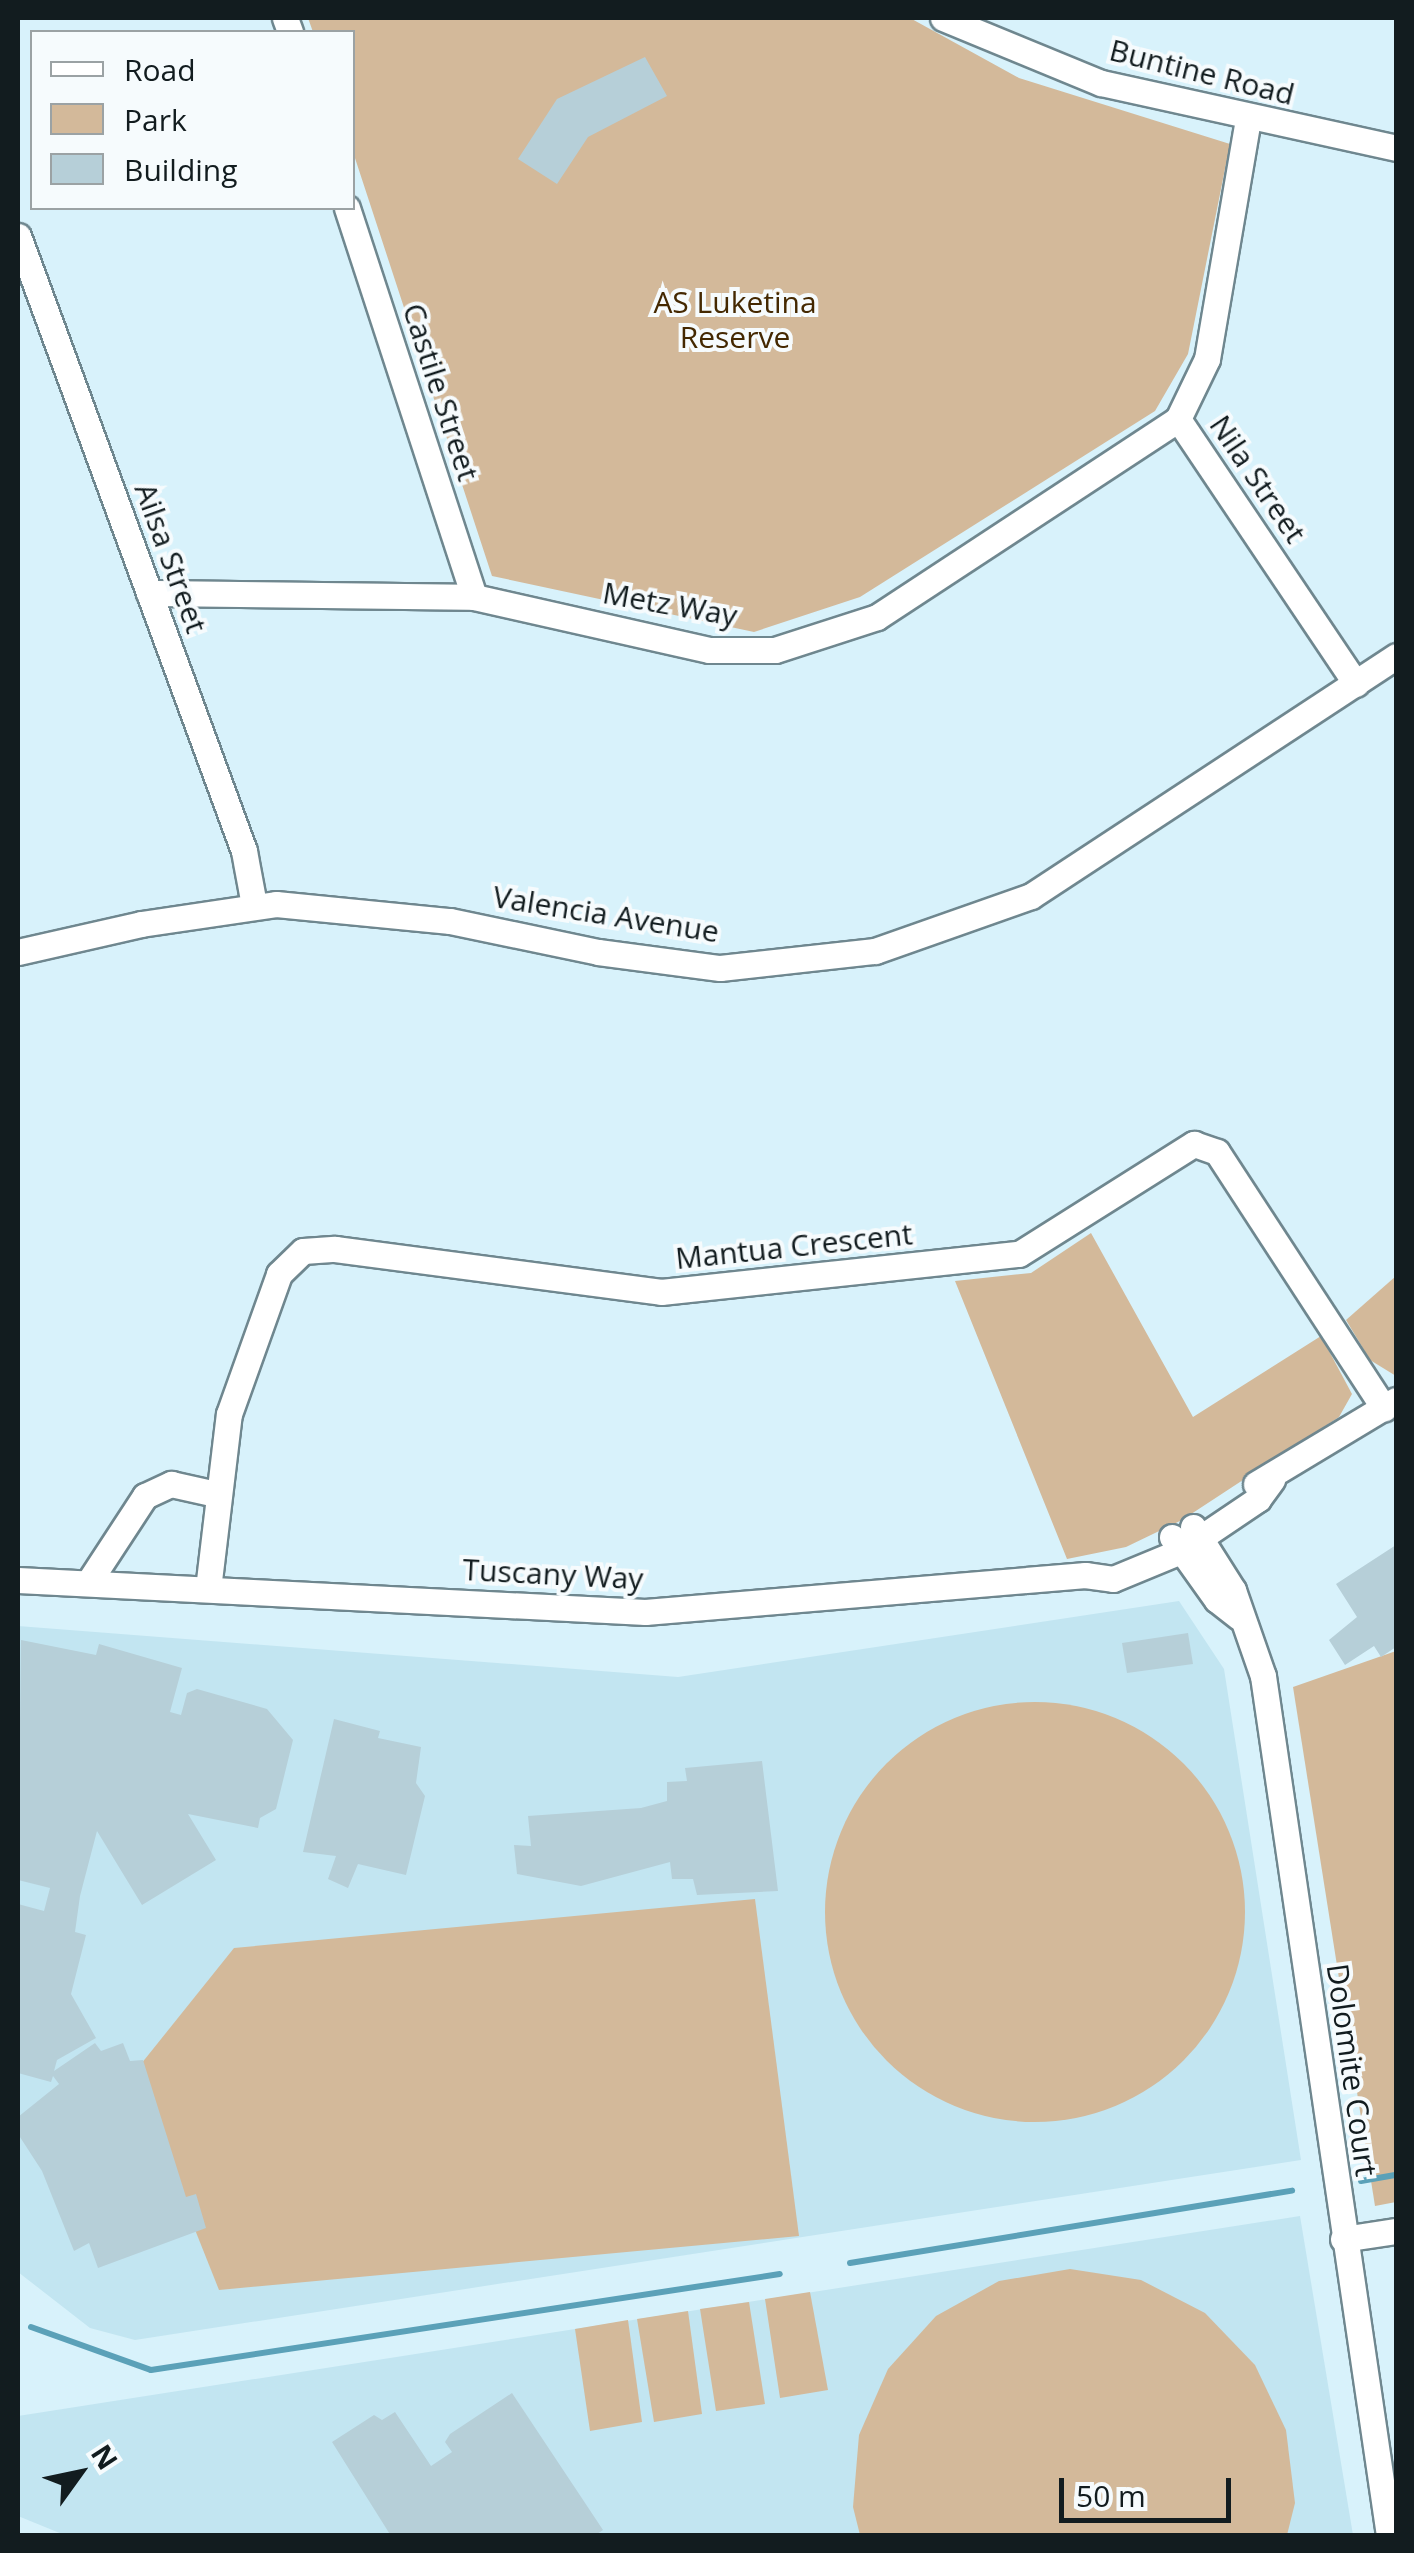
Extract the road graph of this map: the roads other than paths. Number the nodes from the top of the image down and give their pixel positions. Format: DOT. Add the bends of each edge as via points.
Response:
graph roads {
  1 [pos="943,18"];
  2 [pos="1248,119"];
  3 [pos="1396,148"];
  4 [pos="348,210"];
  5 [pos="18,236"];
  6 [pos="1178,419"];
  7 [pos="149,593"];
  8 [pos="474,597"];
  9 [pos="1396,656"];
  10 [pos="1356,684"];
  11 [pos="254,905"];
  12 [pos="22,954"];
  13 [pos="1390,1404"];
  14 [pos="216,1494"];
  15 [pos="1186,1538"];
  16 [pos="18,1580"];
  17 [pos="88,1583"];
  18 [pos="208,1589"];
  19 [pos="1396,2231"];
  20 [pos="1343,2239"];
  21 [pos="1389,2536"];
  1 -- 2 [label="street, Buntine Road" via="1101,83"];
  2 -- 3 [label="street, Buntine Road"];
  2 -- 6 [label="street, Nila Street" via="1208,359"];
  4 -- 8 [label="street, Castile Street"];
  5 -- 7 [label="street, Ailsa Street"];
  6 -- 8 [label="street, Metz Way" via="878,616 775,650 709,650"];
  6 -- 10 [label="street, Nila Street"];
  7 -- 8 [label="street, Metz Way"];
  7 -- 11 [label="street, Ailsa Street" via="244,851"];
  9 -- 10 [label="street, Valencia Avenue"];
  10 -- 11 [label="street, Valencia Avenue" via="1031,896 875,951 720,968 598,952 450,921"];
  11 -- 12 [label="street, Valencia Avenue"];
  13 -- 14 [label="street, Mantua Crescent" via="1217,1152 1194,1144 1020,1254 661,1292 335,1249 303,1251 279,1274 241,1379"];
  13 -- 15 [label="street, Tuscany Way" via="1272,1480 1248,1486"];
  14 -- 17 [label="street" via="172,1484 144,1496"];
  14 -- 18 [label="street, Mantua Crescent"];
  15 -- 18 [label="street, Tuscany Way" via="1113,1579 1084,1576 645,1612"];
  15 -- 20 [label="street, Dolomite Court" via="1233,1590 1263,1676"];
  16 -- 17 [label="street, Tuscany Way"];
  17 -- 18 [label="street, Tuscany Way"];
  19 -- 20 [label="street"];
  20 -- 21 [label="street, Dolomite Court"];
}
